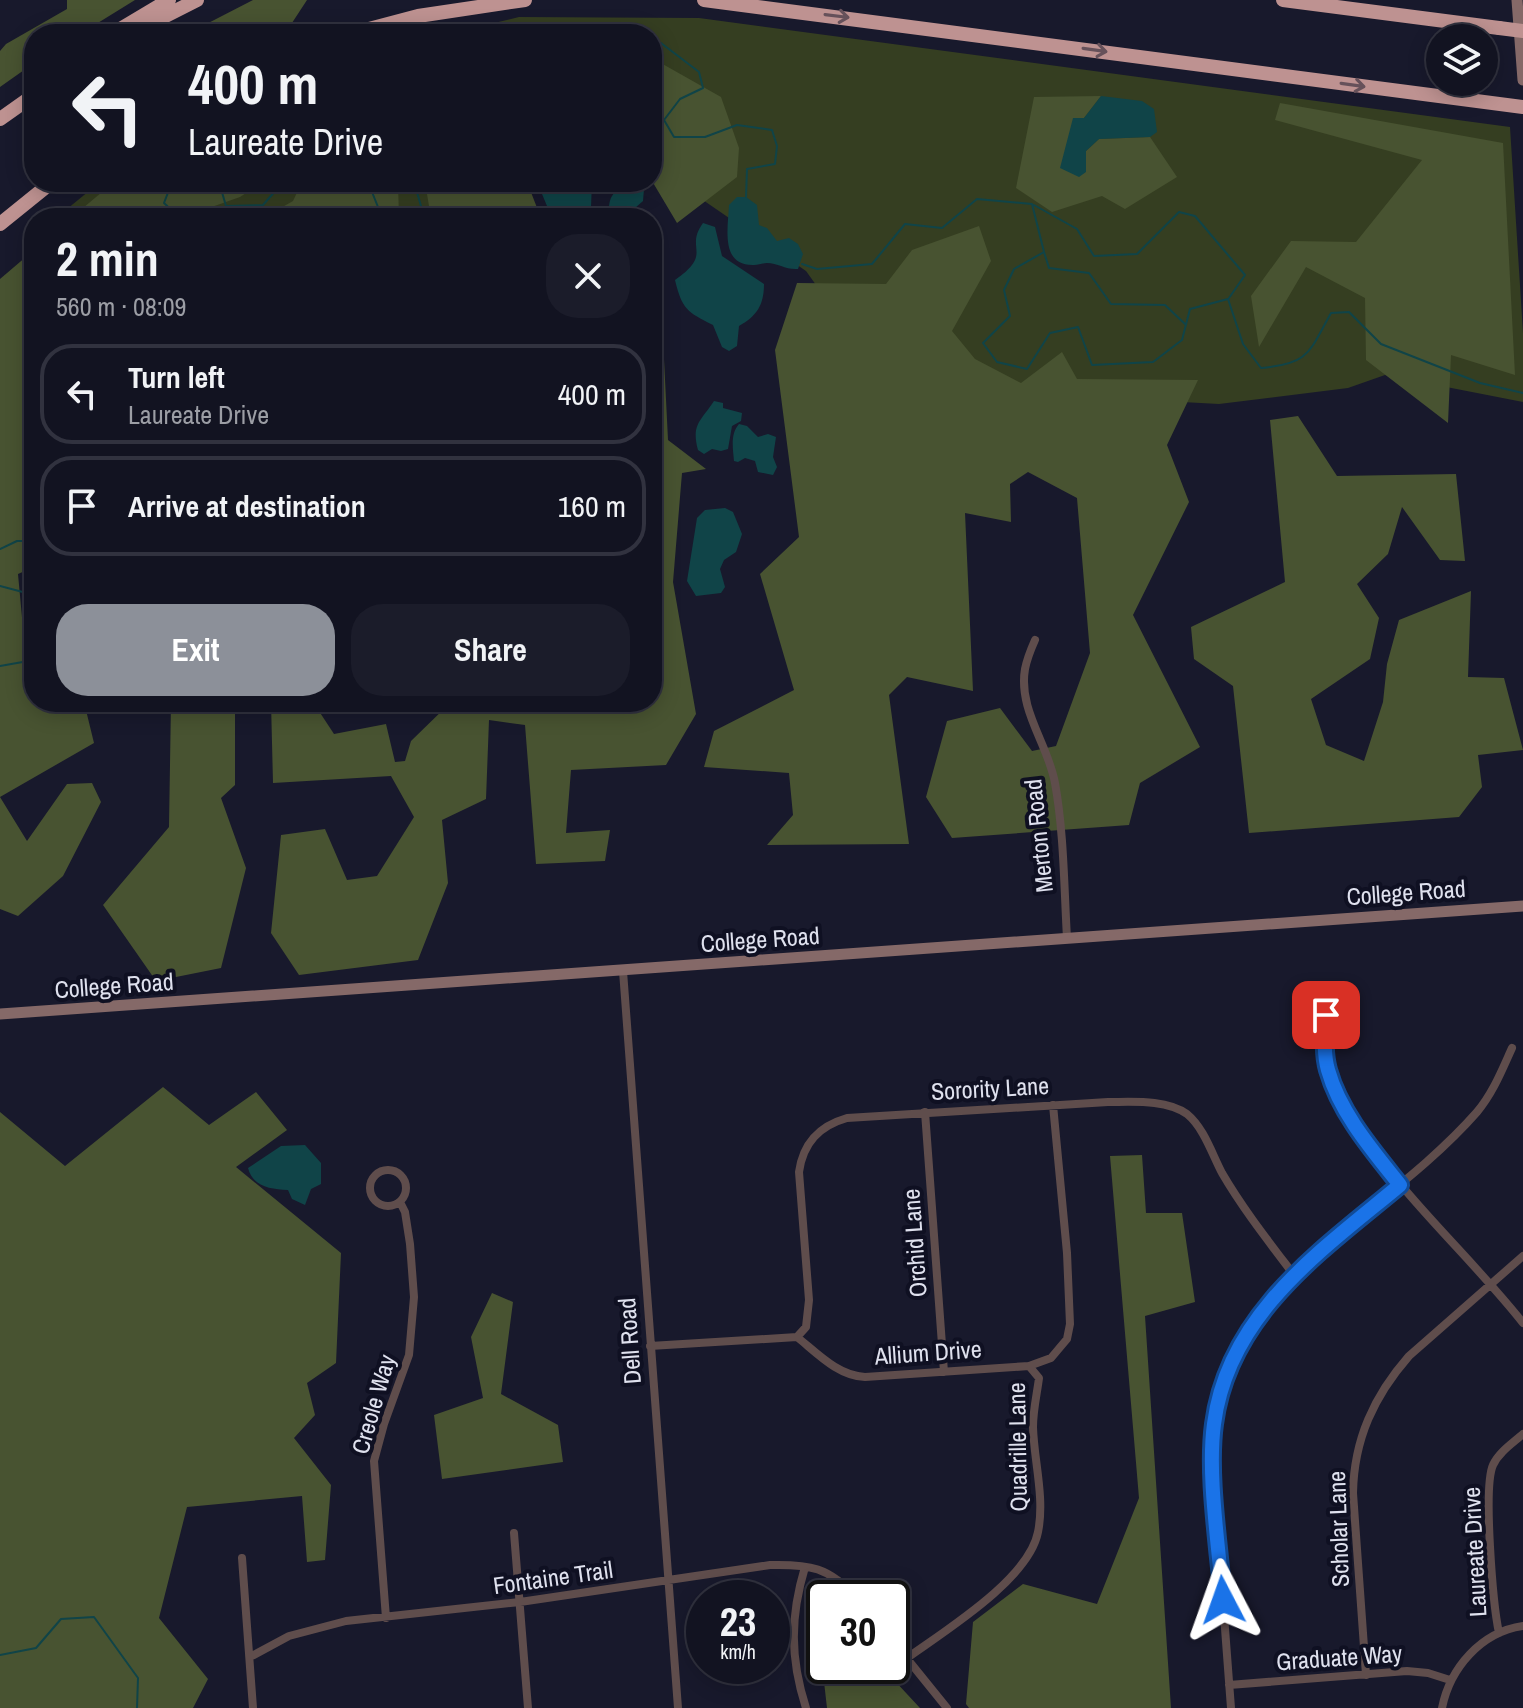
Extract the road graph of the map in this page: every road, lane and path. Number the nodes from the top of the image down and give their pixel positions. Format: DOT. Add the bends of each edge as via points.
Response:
graph roads {
  1 [pos="169,0"];
  2 [pos="197,0"];
  3 [pos="525,0"];
  4 [pos="704,0"];
  5 [pos="1283,0"];
  6 [pos="1517,0"];
  7 [pos="129,24"];
  8 [pos="150,24"];
  9 [pos="388,24"];
  10 [pos="1523,31"];
  11 [pos="1523,80"];
  12 [pos="24,101"];
  13 [pos="1523,107"];
  14 [pos="0,119"];
  15 [pos="40,192"];
  16 [pos="0,224"];
  17 [pos="1035,640"];
  18 [pos="1523,906"];
  19 [pos="1067,938"];
  20 [pos="623,971"];
  21 [pos="0,1014"];
  22 [pos="1326,1015"];
  23 [pos="1512,1048"];
  24 [pos="1053,1105"];
  25 [pos="925,1112"];
  26 [pos="1400,1185"];
  27 [pos="400,1202"];
  28 [pos="1523,1256"];
  29 [pos="1294,1275"];
  30 [pos="1490,1286"];
  31 [pos="1523,1323"];
  32 [pos="797,1337"];
  33 [pos="650,1346"];
  34 [pos="1029,1366"];
  35 [pos="944,1372"];
  36 [pos="1523,1434"];
  37 [pos="514,1533"];
  38 [pos="242,1558"];
  39 [pos="805,1567"];
  40 [pos="667,1580"];
  41 [pos="840,1580"];
  42 [pos="520,1602"];
  43 [pos="386,1618"];
  44 [pos="1523,1626"];
  45 [pos="1499,1633"];
  46 [pos="910,1656"];
  47 [pos="250,1657"];
  48 [pos="910,1662"];
  49 [pos="1366,1675"];
  50 [pos="1450,1680"];
  51 [pos="1229,1685"];
  52 [pos="253,1708"];
  53 [pos="528,1708"];
  54 [pos="678,1708"];
  55 [pos="806,1708"];
  56 [pos="947,1708"];
  57 [pos="1231,1708"];
  58 [pos="1442,1708"];
  1 -- 7 [label="highway"];
  2 -- 8 [label="highway"];
  3 -- 9 [label="highway"];
  4 -- 13 [label="highway, one-way"];
  5 -- 10 [label="highway, bridge"];
  6 -- 11 [label="street"];
  12 -- 14 [label="highway"];
  15 -- 16 [label="highway"];
  17 -- 19 [label="street, Merton Road" via="1024,686 1056,786"];
  18 -- 19 [label="street, College Road"];
  19 -- 20 [label="street, College Road"];
  20 -- 21 [label="street, College Road"];
  20 -- 33 [label="street, Dell Road"];
  22 -- 26 [label="street" via="1328,1072 1343,1105"];
  23 -- 26 [label="street" via="1477,1111"];
  24 -- 25 [label="street, Sorority Lane"];
  24 -- 29 [label="street, Sorority Lane" via="1144,1102 1186,1114"];
  24 -- 34 [label="street, Quadrille Lane" via="1070,1324 1067,1339 1051,1358"];
  25 -- 32 [label="street, Sorority Lane" via="833,1122 809,1141 799,1172 808,1315"];
  25 -- 35 [label="street, Orchid Lane"];
  26 -- 29 [label="street"];
  26 -- 30 [label="street"];
  27 -- 27 [label="street, Creole Way" via="377,1203 371,1193 375,1176 385,1170 402,1175 407,1186"];
  27 -- 43 [label="street, Creole Way" via="414,1297 409,1355 374,1461"];
  28 -- 30 [label="street, Scholar Lane"];
  29 -- 51 [label="street" via="1247,1333 1225,1376 1214,1424"];
  30 -- 31 [label="street"];
  30 -- 49 [label="street, Scholar Lane" via="1409,1356 1377,1398 1364,1427 1353,1493"];
  32 -- 33 [label="street"];
  32 -- 35 [label="street, Allium Drive" via="852,1376"];
  33 -- 40 [label="street, Dell Road"];
  34 -- 35 [label="street, Allium Drive"];
  34 -- 46 [label="street, Quadrille Lane" via="1039,1378 1033,1415 1039,1504 1035,1545 1016,1574"];
  36 -- 45 [label="street, Laureate Drive" via="1499,1455 1490,1475"];
  37 -- 42 [label="street"];
  38 -- 47 [label="street"];
  39 -- 40 [label="street, Fontaine Trail" via="770,1565"];
  39 -- 41 [label="street, Fontaine Trail"];
  39 -- 55 [label="street" via="793,1640"];
  40 -- 42 [label="street, Fontaine Trail"];
  40 -- 54 [label="street, Dell Road"];
  42 -- 43 [label="street, Fontaine Trail"];
  42 -- 53 [label="street"];
  43 -- 47 [label="street, Fontaine Trail" via="307,1629"];
  44 -- 45 [label="street"];
  45 -- 50 [label="street" via="1467,1657"];
  47 -- 52 [label="street"];
  48 -- 56 [label="street"];
  49 -- 50 [label="street, Graduate Way" via="1407,1671"];
  49 -- 51 [label="street, Graduate Way"];
  50 -- 58 [label="street"];
  51 -- 57 [label="street"];
}
